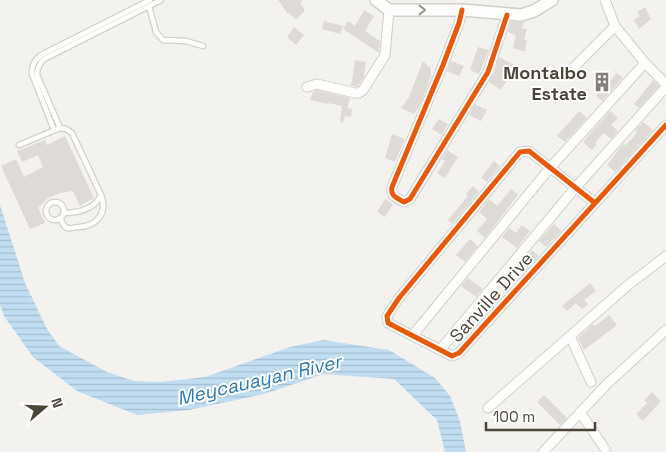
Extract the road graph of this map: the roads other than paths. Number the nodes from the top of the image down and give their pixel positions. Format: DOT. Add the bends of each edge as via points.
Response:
graph roads {
  1 [pos="150,0"];
  2 [pos="160,0"];
  3 [pos="376,0"];
  4 [pos="552,0"];
  5 [pos="605,0"];
  6 [pos="148,6"];
  7 [pos="389,10"];
  8 [pos="462,10"];
  9 [pos="507,15"];
  10 [pos="615,26"];
  11 [pos="203,46"];
  12 [pos="645,63"];
  13 [pos="567,74"];
  14 [pos="666,86"];
  15 [pos="307,87"];
  16 [pos="666,125"];
  17 [pos="60,128"];
  18 [pos="54,130"];
  19 [pos="19,145"];
  20 [pos="550,168"];
  21 [pos="576,188"];
  22 [pos="101,195"];
  23 [pos="595,203"];
  24 [pos="63,213"];
  25 [pos="60,218"];
  26 [pos="666,256"];
  27 [pos="666,330"];
  28 [pos="412,336"];
  29 [pos="570,336"];
  30 [pos="440,350"];
  31 [pos="591,382"];
  32 [pos="488,408"];
  33 [pos="580,412"];
  34 [pos="605,449"];
  35 [pos="543,452"];
  1 -- 18 [label="lane" via="35,60 32,74"];
  2 -- 6 [label="lane"];
  3 -- 7 [label="street"];
  4 -- 9 [label="street" via="534,11"];
  5 -- 10 [label="street"];
  6 -- 11 [label="lane" via="156,32 163,40"];
  6 -- 17 [label="lane" via="40,63 37,75"];
  7 -- 8 [label="street, one-way"];
  7 -- 15 [label="street" via="385,55 360,93 317,84"];
  8 -- 9 [label="street"];
  8 -- 9 [label="street" via="443,65 392,187 394,196 404,202 410,199 488,72"];
  10 -- 12 [label="street"];
  10 -- 13 [label="street"];
  12 -- 14 [label="street"];
  12 -- 20 [label="street"];
  14 -- 21 [label="street"];
  16 -- 23 [label="street, Sanville Drive"];
  17 -- 18 [label="lane"];
  17 -- 22 [label="lane" via="72,133"];
  18 -- 19 [label="lane"];
  20 -- 21 [label="street"];
  20 -- 28 [label="street"];
  20 -- 28 [label="street, Sanville Drive" via="529,151 520,152 399,298 387,316 388,323"];
  21 -- 23 [label="street"];
  21 -- 30 [label="street"];
  22 -- 24 [label="lane" via="90,207"];
  22 -- 25 [label="lane" via="103,206 98,220 92,225 67,228"];
  23 -- 30 [label="street, Sanville Drive" via="459,353 452,356"];
  24 -- 25 [label="lane"];
  24 -- 25 [label="lane" via="63,207 58,203 52,202 48,206 48,217"];
  26 -- 29 [label="street"];
  27 -- 33 [label="street"];
  28 -- 30 [label="street, Sanville Drive"];
  29 -- 31 [label="street"];
  29 -- 32 [label="street"];
  33 -- 34 [label="street"];
  33 -- 35 [label="street"];
}
